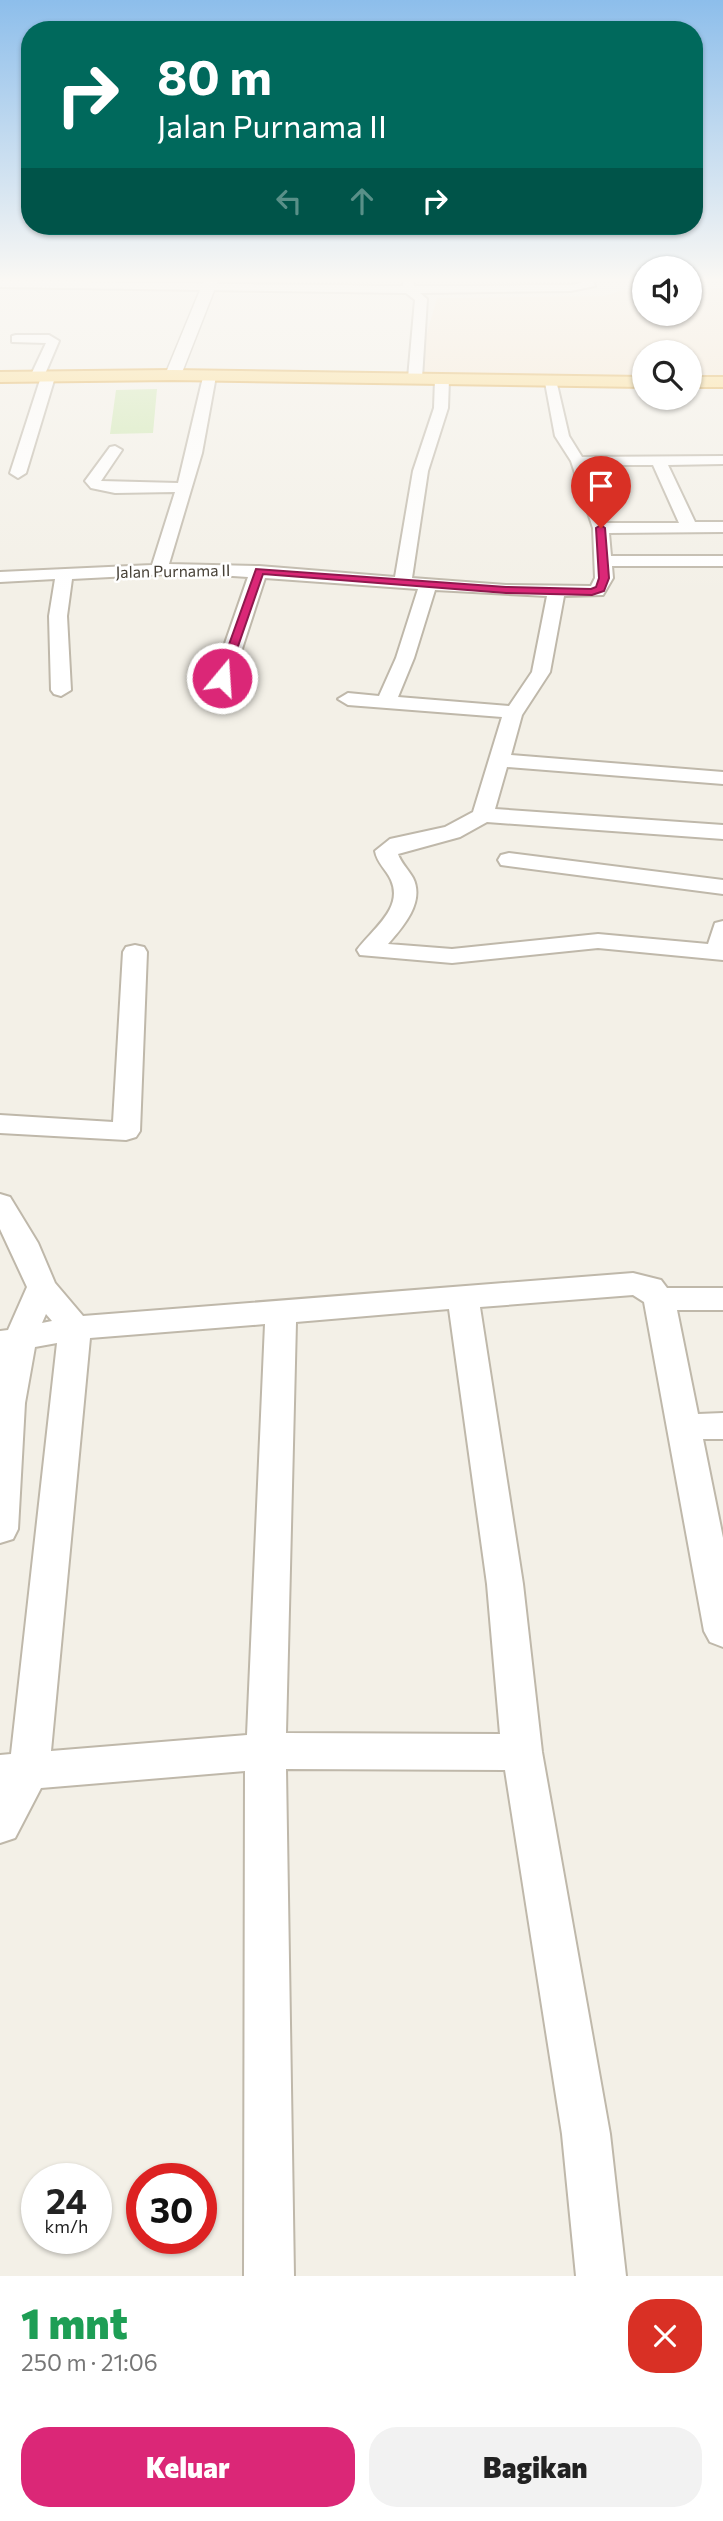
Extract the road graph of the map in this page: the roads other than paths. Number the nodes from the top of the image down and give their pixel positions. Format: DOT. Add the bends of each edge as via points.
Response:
graph roads {
  1 [pos="40,384"];
  2 [pos="207,384"];
  3 [pos="443,384"];
  4 [pos="550,384"];
  5 [pos="115,450"];
  6 [pos="723,460"];
  7 [pos="578,461"];
  8 [pos="659,461"];
  9 [pos="18,473"];
  10 [pos="186,487"];
  11 [pos="690,527"];
  12 [pos="723,527"];
  13 [pos="601,528"];
  14 [pos="603,561"];
  15 [pos="723,561"];
  16 [pos="159,569"];
  17 [pos="259,571"];
  18 [pos="64,574"];
  19 [pos="0,577"];
  20 [pos="403,582"];
  21 [pos="428,584"];
  22 [pos="556,592"];
  23 [pos="61,690"];
  24 [pos="348,699"];
  25 [pos="215,701"];
  26 [pos="386,702"];
  27 [pos="513,712"];
  28 [pos="499,761"];
  29 [pos="723,778"];
  30 [pos="483,815"];
  31 [pos="723,832"];
  32 [pos="509,860"];
  33 [pos="723,887"];
  34 [pos="723,928"];
  35 [pos="135,952"];
  36 [pos="721,953"];
  37 [pos="0,1125"];
  38 [pos="0,1204"];
  39 [pos="42,1287"];
  40 [pos="463,1298"];
  41 [pos="659,1299"];
  42 [pos="723,1299"];
  43 [pos="281,1313"];
  44 [pos="75,1328"];
  45 [pos="10,1340"];
  46 [pos="723,1426"];
  47 [pos="683,1427"];
  48 [pos="0,1529"];
  49 [pos="718,1581"];
  50 [pos="723,1631"];
  51 [pos="267,1751"];
  52 [pos="522,1752"];
  53 [pos="14,1772"];
  54 [pos="0,1824"];
  55 [pos="269,2276"];
  56 [pos="601,2276"];
  1 -- 9 [label="street"];
  2 -- 10 [label="street"];
  3 -- 20 [label="street" via="439,421 418,484"];
  4 -- 7 [label="street, Jalan Purnama II" via="562,436"];
  5 -- 10 [label="street" via="93,481 96,485"];
  6 -- 8 [label="street"];
  7 -- 8 [label="street"];
  7 -- 13 [label="street, Jalan Purnama II"];
  8 -- 11 [label="street"];
  10 -- 16 [label="street"];
  11 -- 12 [label="street"];
  11 -- 13 [label="street"];
  13 -- 14 [label="street, Jalan Purnama II"];
  14 -- 15 [label="street"];
  14 -- 22 [label="street, Jalan Purnama II" via="601,589"];
  16 -- 17 [label="street, Jalan Purnama II"];
  16 -- 18 [label="street, Jalan Purnama II"];
  17 -- 20 [label="street, Jalan Purnama II"];
  17 -- 25 [label="street"];
  18 -- 19 [label="street, Jalan Purnama II"];
  18 -- 23 [label="street" via="58,617"];
  20 -- 21 [label="street, Jalan Purnama II"];
  21 -- 22 [label="street, Jalan Purnama II"];
  21 -- 26 [label="street"];
  22 -- 27 [label="street" via="541,672"];
  24 -- 26 [label="street"];
  26 -- 27 [label="street"];
  27 -- 28 [label="street"];
  28 -- 29 [label="street"];
  28 -- 30 [label="street"];
  30 -- 31 [label="street"];
  30 -- 36 [label="street" via="452,832 386,851 405,893 402,907 369,950 452,956 598,941"];
  32 -- 33 [label="street"];
  34 -- 36 [label="street"];
  35 -- 37 [label="street" via="126,1131"];
  38 -- 39 [label="street"];
  39 -- 44 [label="street"];
  39 -- 45 [label="street"];
  40 -- 41 [label="street" via="633,1284 650,1288"];
  40 -- 43 [label="street"];
  40 -- 52 [label="street" via="505,1584"];
  41 -- 42 [label="street"];
  41 -- 47 [label="street"];
  43 -- 44 [label="street"];
  43 -- 51 [label="street"];
  44 -- 45 [label="street"];
  44 -- 53 [label="street"];
  45 -- 48 [label="street"];
  46 -- 47 [label="street"];
  47 -- 49 [label="street"];
  49 -- 50 [label="street"];
  51 -- 52 [label="street"];
  51 -- 53 [label="street"];
  51 -- 55 [label="street"];
  52 -- 56 [label="street" via="586,2134"];
  53 -- 54 [label="street"];
}
